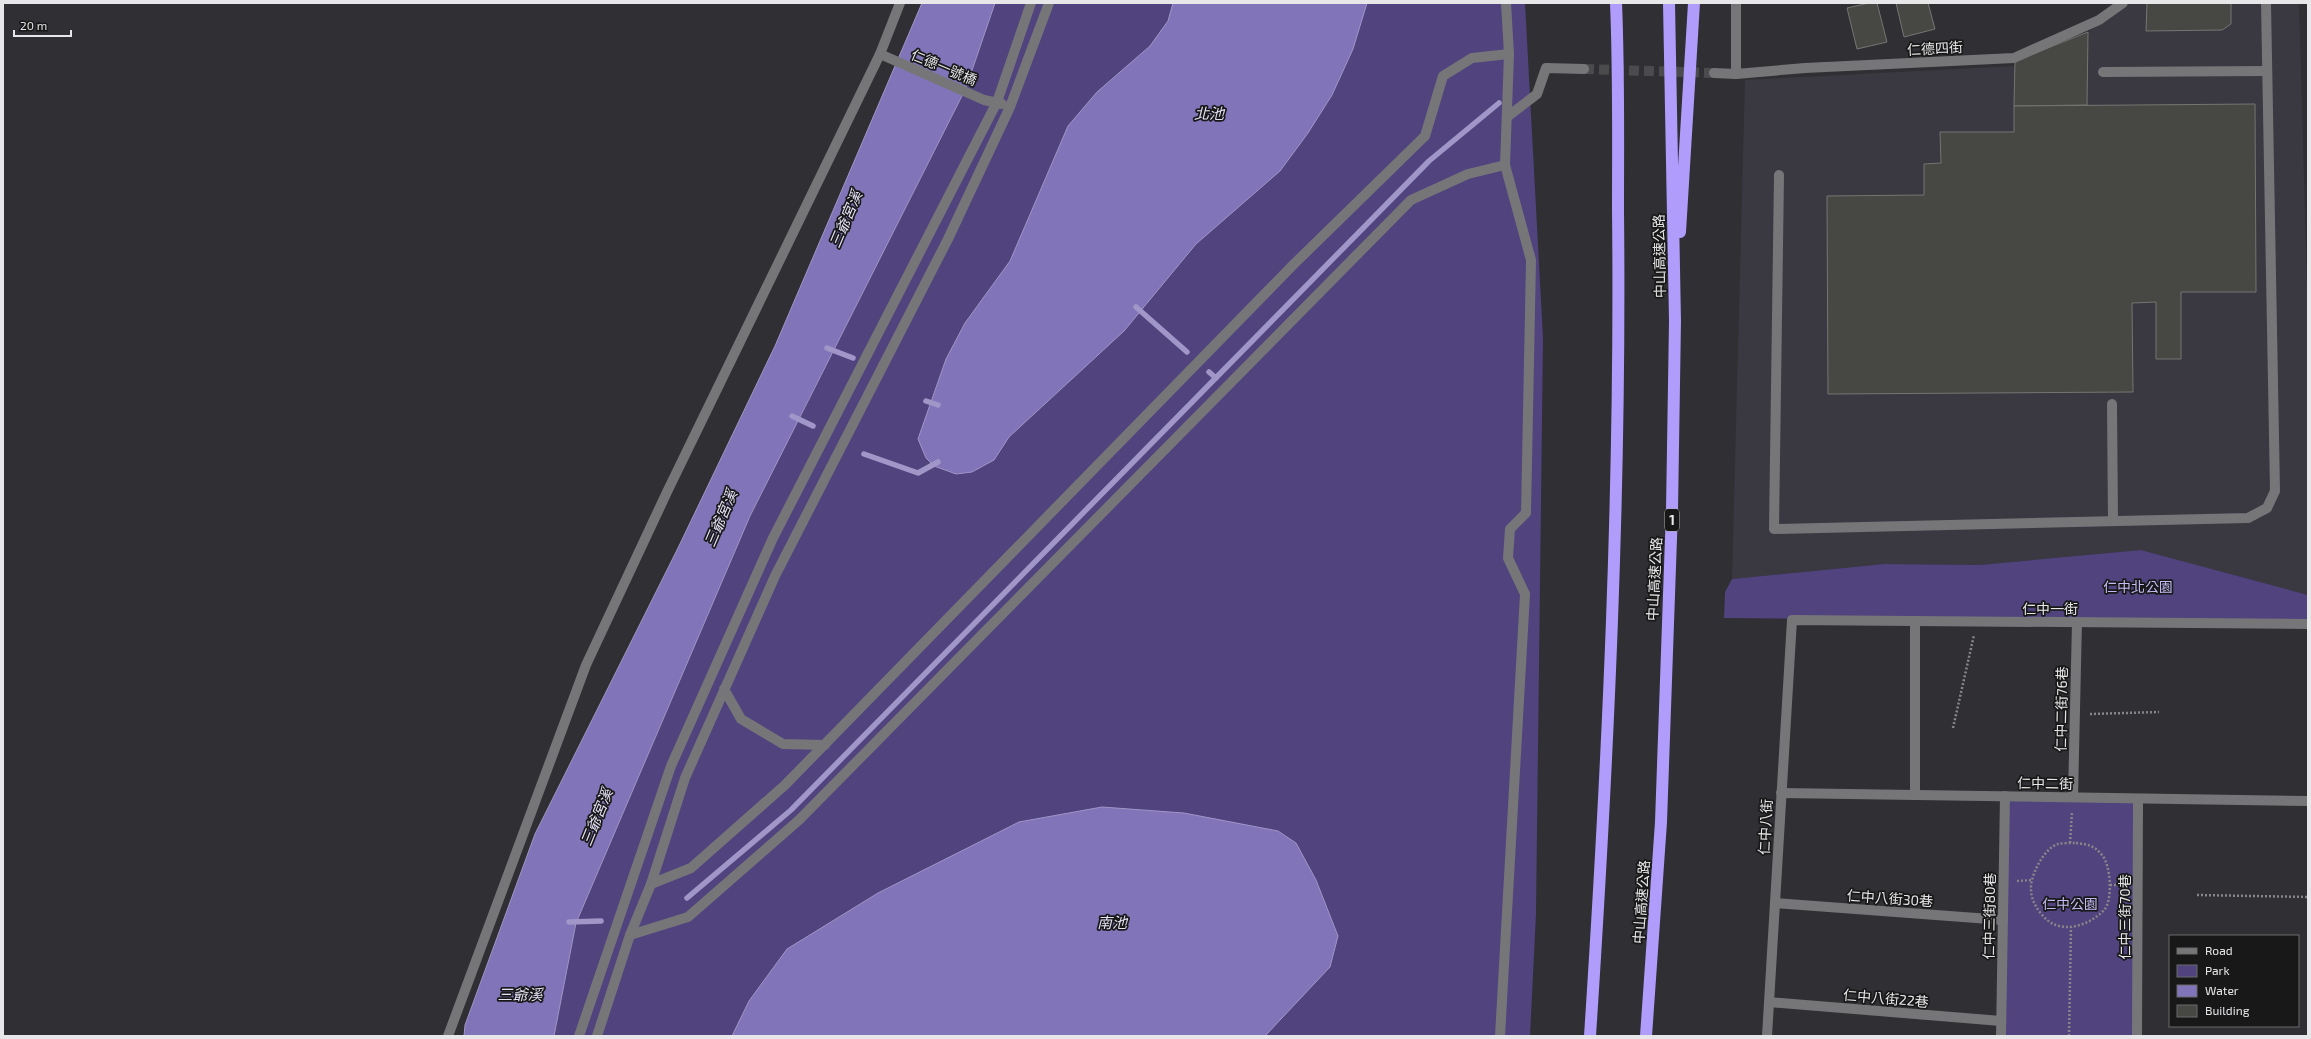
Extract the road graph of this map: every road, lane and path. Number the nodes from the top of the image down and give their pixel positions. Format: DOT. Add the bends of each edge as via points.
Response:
graph roads {
  1 [pos="900,3"];
  2 [pos="1031,3"];
  3 [pos="1049,3"];
  4 [pos="1506,3"];
  5 [pos="1615,3"];
  6 [pos="1669,3"];
  7 [pos="1694,3"];
  8 [pos="1736,3"];
  9 [pos="2123,3"];
  10 [pos="2266,3"];
  11 [pos="880,54"];
  12 [pos="1509,54"];
  13 [pos="1584,69"];
  14 [pos="2267,71"];
  15 [pos="2103,72"];
  16 [pos="1714,73"];
  17 [pos="1736,74"];
  18 [pos="997,102"];
  19 [pos="1010,107"];
  20 [pos="1507,117"];
  21 [pos="1506,165"];
  22 [pos="1779,175"];
  23 [pos="1675,321"];
  24 [pos="2112,404"];
  25 [pos="2112,522"];
  26 [pos="1792,620"];
  27 [pos="1915,621"];
  28 [pos="1977,621"];
  29 [pos="2077,622"];
  30 [pos="2308,624"];
  31 [pos="724,689"];
  32 [pos="2159,712"];
  33 [pos="2075,714"];
  34 [pos="1953,728"];
  35 [pos="825,745"];
  36 [pos="1781,793"];
  37 [pos="1915,795"];
  38 [pos="2005,796"];
  39 [pos="2074,797"];
  40 [pos="2138,798"];
  41 [pos="2308,801"];
  42 [pos="2070,843"];
  43 [pos="651,884"];
  44 [pos="2197,895"];
  45 [pos="2308,897"];
  46 [pos="1775,904"];
  47 [pos="2003,920"];
  48 [pos="2071,928"];
  49 [pos="630,935"];
  50 [pos="1769,1002"];
  51 [pos="2001,1021"];
  52 [pos="448,1036"];
  53 [pos="579,1036"];
  54 [pos="597,1036"];
  55 [pos="1500,1036"];
  56 [pos="1590,1036"];
  57 [pos="1646,1036"];
  58 [pos="1767,1036"];
  59 [pos="2001,1036"];
  60 [pos="2069,1036"];
  61 [pos="2137,1036"];
  1 -- 11 [label="street"];
  2 -- 18 [label="street"];
  3 -- 19 [label="street"];
  4 -- 12 [label="street"];
  5 -- 56 [label="highway" via="1619,322 1617,512 1604,823"];
  6 -- 23 [label="highway, 中山高速公路 / 1"];
  7 -- 23 [label="highway"];
  8 -- 17 [label="street"];
  9 -- 17 [label="street, 仁德四街" via="2099,20 2014,58 1805,68"];
  10 -- 14 [label="street"];
  11 -- 18 [label="street, 仁德一號橋" via="984,100"];
  11 -- 52 [label="street" via="667,492 586,665"];
  12 -- 20 [label="street"];
  12 -- 35 [label="street" via="1472,58 1443,76 1425,136 1293,265"];
  13 -- 20 [label="street" via="1546,68 1537,94"];
  14 -- 15 [label="street"];
  14 -- 25 [label="street" via="2275,491 2267,508 2248,518"];
  16 -- 17 [label="street, 仁德四街"];
  18 -- 19 [label="street, 仁德一號橋"];
  18 -- 53 [label="street" via="773,538 671,766"];
  19 -- 31 [label="street" via="948,239 775,576"];
  20 -- 21 [label="street"];
  21 -- 49 [label="street" via="1468,174 1411,200 799,820 688,917"];
  21 -- 55 [label="street" via="1531,260 1526,513 1510,529 1508,558 1525,594"];
  22 -- 25 [label="street" via="1774,529"];
  23 -- 57 [label="highway, 中山高速公路 / 1" via="1672,510 1661,822"];
  24 -- 25 [label="street"];
  26 -- 27 [label="street, 仁中一街"];
  26 -- 36 [label="street, 仁中八街"];
  27 -- 28 [label="street, 仁中一街"];
  27 -- 37 [label="street"];
  28 -- 29 [label="street, 仁中一街"];
  28 -- 34 [label="path"];
  29 -- 30 [label="street, 仁中一街"];
  29 -- 33 [label="street, 仁中二街76巷"];
  31 -- 35 [label="street" via="741,719 783,744"];
  31 -- 43 [label="street" via="685,778"];
  32 -- 33 [label="path"];
  33 -- 39 [label="street, 仁中二街76巷"];
  35 -- 43 [label="street" via="785,785 691,868"];
  36 -- 37 [label="street, 仁中二街"];
  36 -- 46 [label="street, 仁中八街"];
  37 -- 38 [label="street, 仁中二街"];
  38 -- 39 [label="street, 仁中二街"];
  38 -- 47 [label="street, 仁中三街80巷"];
  39 -- 40 [label="street, 仁中二街"];
  39 -- 42 [label="path"];
  40 -- 41 [label="street, 仁中二街"];
  40 -- 61 [label="street, 仁中三街70巷"];
  42 -- 48 [label="path" via="2057,844 2045,855 2035,869 2031,889 2035,907 2046,920 2064,929"];
  42 -- 48 [label="path" via="2089,844 2103,856 2110,875 2110,893 2105,910 2082,926"];
  43 -- 49 [label="street"];
  44 -- 45 [label="path"];
  46 -- 47 [label="street, 仁中八街30巷"];
  46 -- 50 [label="street, 仁中八街"];
  47 -- 51 [label="street, 仁中三街80巷"];
  48 -- 60 [label="path"];
  49 -- 54 [label="street"];
  50 -- 51 [label="street, 仁中八街22巷"];
  50 -- 58 [label="street, 仁中八街"];
  51 -- 59 [label="street, 仁中三街80巷"];
}
